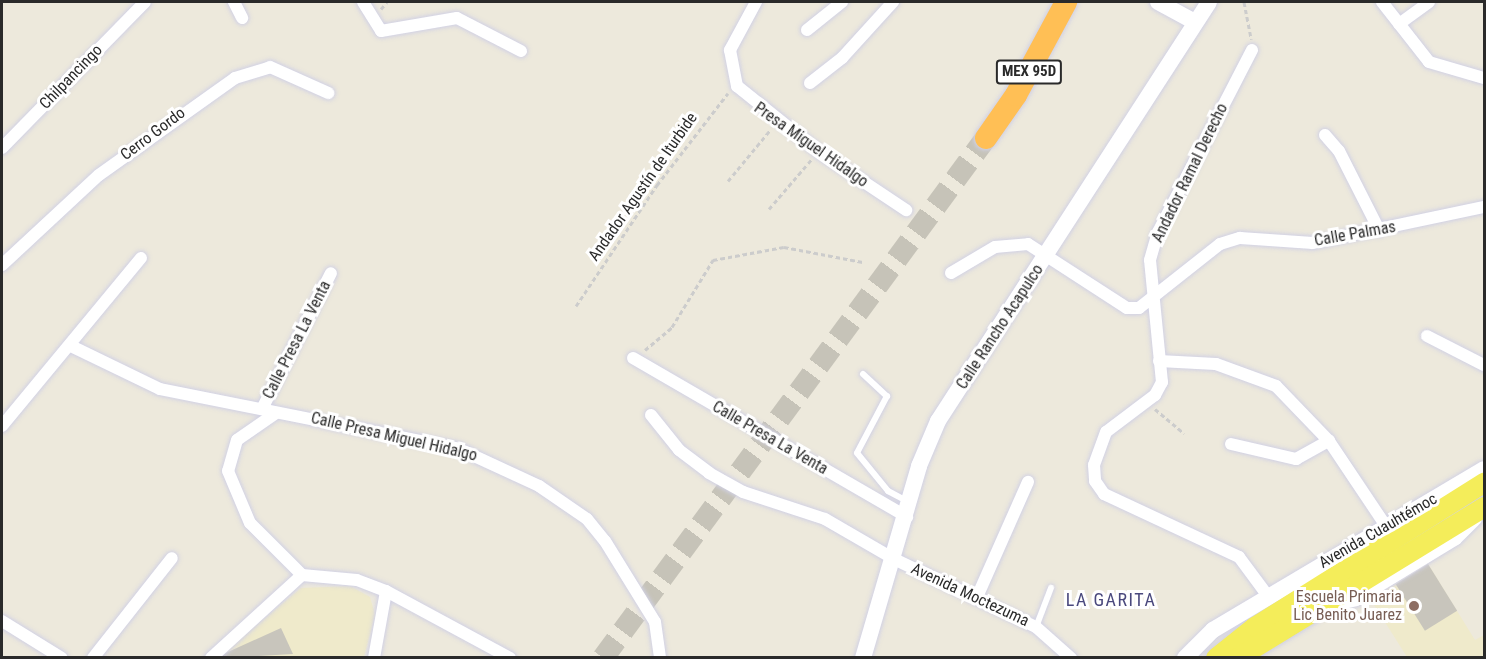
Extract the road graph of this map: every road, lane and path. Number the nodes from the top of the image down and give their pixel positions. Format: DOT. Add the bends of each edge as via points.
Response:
graph roads {
  1 [pos="234,2"];
  2 [pos="363,2"];
  3 [pos="756,2"];
  4 [pos="842,2"];
  5 [pos="893,2"];
  6 [pos="1066,2"];
  7 [pos="1158,2"];
  8 [pos="1209,2"];
  9 [pos="1244,2"];
  10 [pos="1382,2"];
  11 [pos="1429,2"];
  12 [pos="143,3"];
  13 [pos="242,18"];
  14 [pos="1195,22"];
  15 [pos="1399,24"];
  16 [pos="807,30"];
  17 [pos="1252,50"];
  18 [pos="521,51"];
  19 [pos="1485,78"];
  20 [pos="810,83"];
  21 [pos="737,86"];
  22 [pos="328,93"];
  23 [pos="777,121"];
  24 [pos="1325,135"];
  25 [pos="986,138"];
  26 [pos="2,148"];
  27 [pos="819,152"];
  28 [pos="728,181"];
  29 [pos="1485,207"];
  30 [pos="769,209"];
  31 [pos="906,210"];
  32 [pos="1379,230"];
  33 [pos="1048,254"];
  34 [pos="141,258"];
  35 [pos="863,262"];
  36 [pos="2,265"];
  37 [pos="331,273"];
  38 [pos="951,273"];
  39 [pos="1151,301"];
  40 [pos="576,306"];
  41 [pos="1428,336"];
  42 [pos="71,346"];
  43 [pos="633,358"];
  44 [pos="1159,361"];
  45 [pos="1485,365"];
  46 [pos="863,374"];
  47 [pos="1145,401"];
  48 [pos="263,406"];
  49 [pos="276,413"];
  50 [pos="651,415"];
  51 [pos="2,426"];
  52 [pos="1184,433"];
  53 [pos="1329,441"];
  54 [pos="1231,444"];
  55 [pos="1485,469"];
  56 [pos="1028,482"];
  57 [pos="1485,483"];
  58 [pos="908,509"];
  59 [pos="1485,509"];
  60 [pos="1386,526"];
  61 [pos="172,558"];
  62 [pos="894,559"];
  63 [pos="302,575"];
  64 [pos="1052,588"];
  65 [pos="386,591"];
  66 [pos="1268,596"];
  67 [pos="977,597"];
  68 [pos="2,621"];
  69 [pos="1036,627"];
  70 [pos="62,657"];
  71 [pos="93,657"];
  72 [pos="211,657"];
  73 [pos="374,657"];
  74 [pos="510,657"];
  75 [pos="660,657"];
  76 [pos="863,657"];
  77 [pos="1071,657"];
  78 [pos="1185,657"];
  79 [pos="1216,657"];
  80 [pos="1238,657"];
  1 -- 13 [label="street"];
  2 -- 18 [label="street" via="381,31 457,18"];
  3 -- 21 [label="street" via="730,50"];
  4 -- 16 [label="street"];
  5 -- 20 [label="street" via="842,58"];
  6 -- 25 [label="highway, MEX 95D" via="1016,95"];
  7 -- 14 [label="main road"];
  8 -- 14 [label="main road, Calle Rancho Acapulco"];
  9 -- 17 [label="path"];
  10 -- 15 [label="street"];
  11 -- 15 [label="street"];
  12 -- 26 [label="street, Chilpancingo"];
  14 -- 33 [label="main road, Calle Rancho Acapulco"];
  15 -- 19 [label="street" via="1430,62"];
  17 -- 39 [label="street, Andador Ramal Derecho" via="1158,232 1150,260"];
  21 -- 23 [label="street, Presa Miguel Hidalgo"];
  21 -- 40 [label="path, Andador Agustín de Iturbide" via="720,99 657,185"];
  22 -- 36 [label="street, Cerro Gordo" via="270,67 235,78 99,175"];
  23 -- 27 [label="street, Presa Miguel Hidalgo"];
  23 -- 28 [label="path"];
  24 -- 32 [label="street" via="1339,151"];
  27 -- 30 [label="path"];
  27 -- 31 [label="street, Presa Miguel Hidalgo"];
  29 -- 32 [label="street, Calle Palmas"];
  32 -- 39 [label="street, Calle Palmas" via="1313,243 1240,238 1220,244"];
  33 -- 38 [label="street" via="1028,244 995,247"];
  33 -- 39 [label="street" via="1127,308"];
  33 -- 58 [label="main road, Calle Rancho Acapulco" via="938,422"];
  34 -- 42 [label="street"];
  35 -- 43 [label="path" via="783,247 713,260 702,272 672,327"];
  37 -- 48 [label="street, Calle Presa La Venta"];
  39 -- 44 [label="street, Andador Ramal Derecho"];
  41 -- 45 [label="street"];
  42 -- 48 [label="street, Calle Presa Miguel Hidalgo" via="160,389"];
  42 -- 51 [label="street"];
  43 -- 58 [label="street, Calle Presa La Venta"];
  44 -- 47 [label="street, Andador Ramal Derecho" via="1162,382"];
  44 -- 53 [label="street" via="1216,364 1276,386"];
  46 -- 58 [label="lane" via="887,396 857,453"];
  47 -- 52 [label="path"];
  47 -- 66 [label="street, Andador Ramal Derecho" via="1106,432 1097,446 1095,481 1119,505 1142,508 1239,557"];
  48 -- 49 [label="street, Calle Presa Miguel Hidalgo"];
  49 -- 63 [label="street" via="237,440 228,471 250,523"];
  49 -- 75 [label="street, Calle Presa Miguel Hidalgo" via="459,449 562,499 587,519 630,577 655,622"];
  50 -- 62 [label="street, Avenida Moctezuma" via="679,450 709,473 742,492 825,519"];
  53 -- 54 [label="street" via="1296,459"];
  53 -- 60 [label="street"];
  55 -- 60 [label="main road, Avenida Cuauhtémoc"];
  56 -- 67 [label="street"];
  57 -- 79 [label="main road, Avenida Cuauhtémoc" via="1255,627"];
  58 -- 62 [label="main road, Calle Rancho Acapulco"];
  59 -- 80 [label="main road, Avenida Cuauhtémoc" via="1306,612"];
  60 -- 66 [label="main road, Avenida Cuauhtémoc"];
  61 -- 71 [label="street"];
  62 -- 67 [label="street, Avenida Moctezuma"];
  62 -- 76 [label="main road, Calle Rancho Acapulco"];
  63 -- 65 [label="street" via="357,580"];
  63 -- 72 [label="street"];
  64 -- 69 [label="lane"];
  65 -- 73 [label="street"];
  65 -- 74 [label="street"];
  66 -- 78 [label="main road, Avenida Cuauhtémoc" via="1213,630"];
  67 -- 69 [label="street, Avenida Moctezuma"];
  68 -- 70 [label="street"];
  69 -- 77 [label="street, Avenida Moctezuma"];
}
